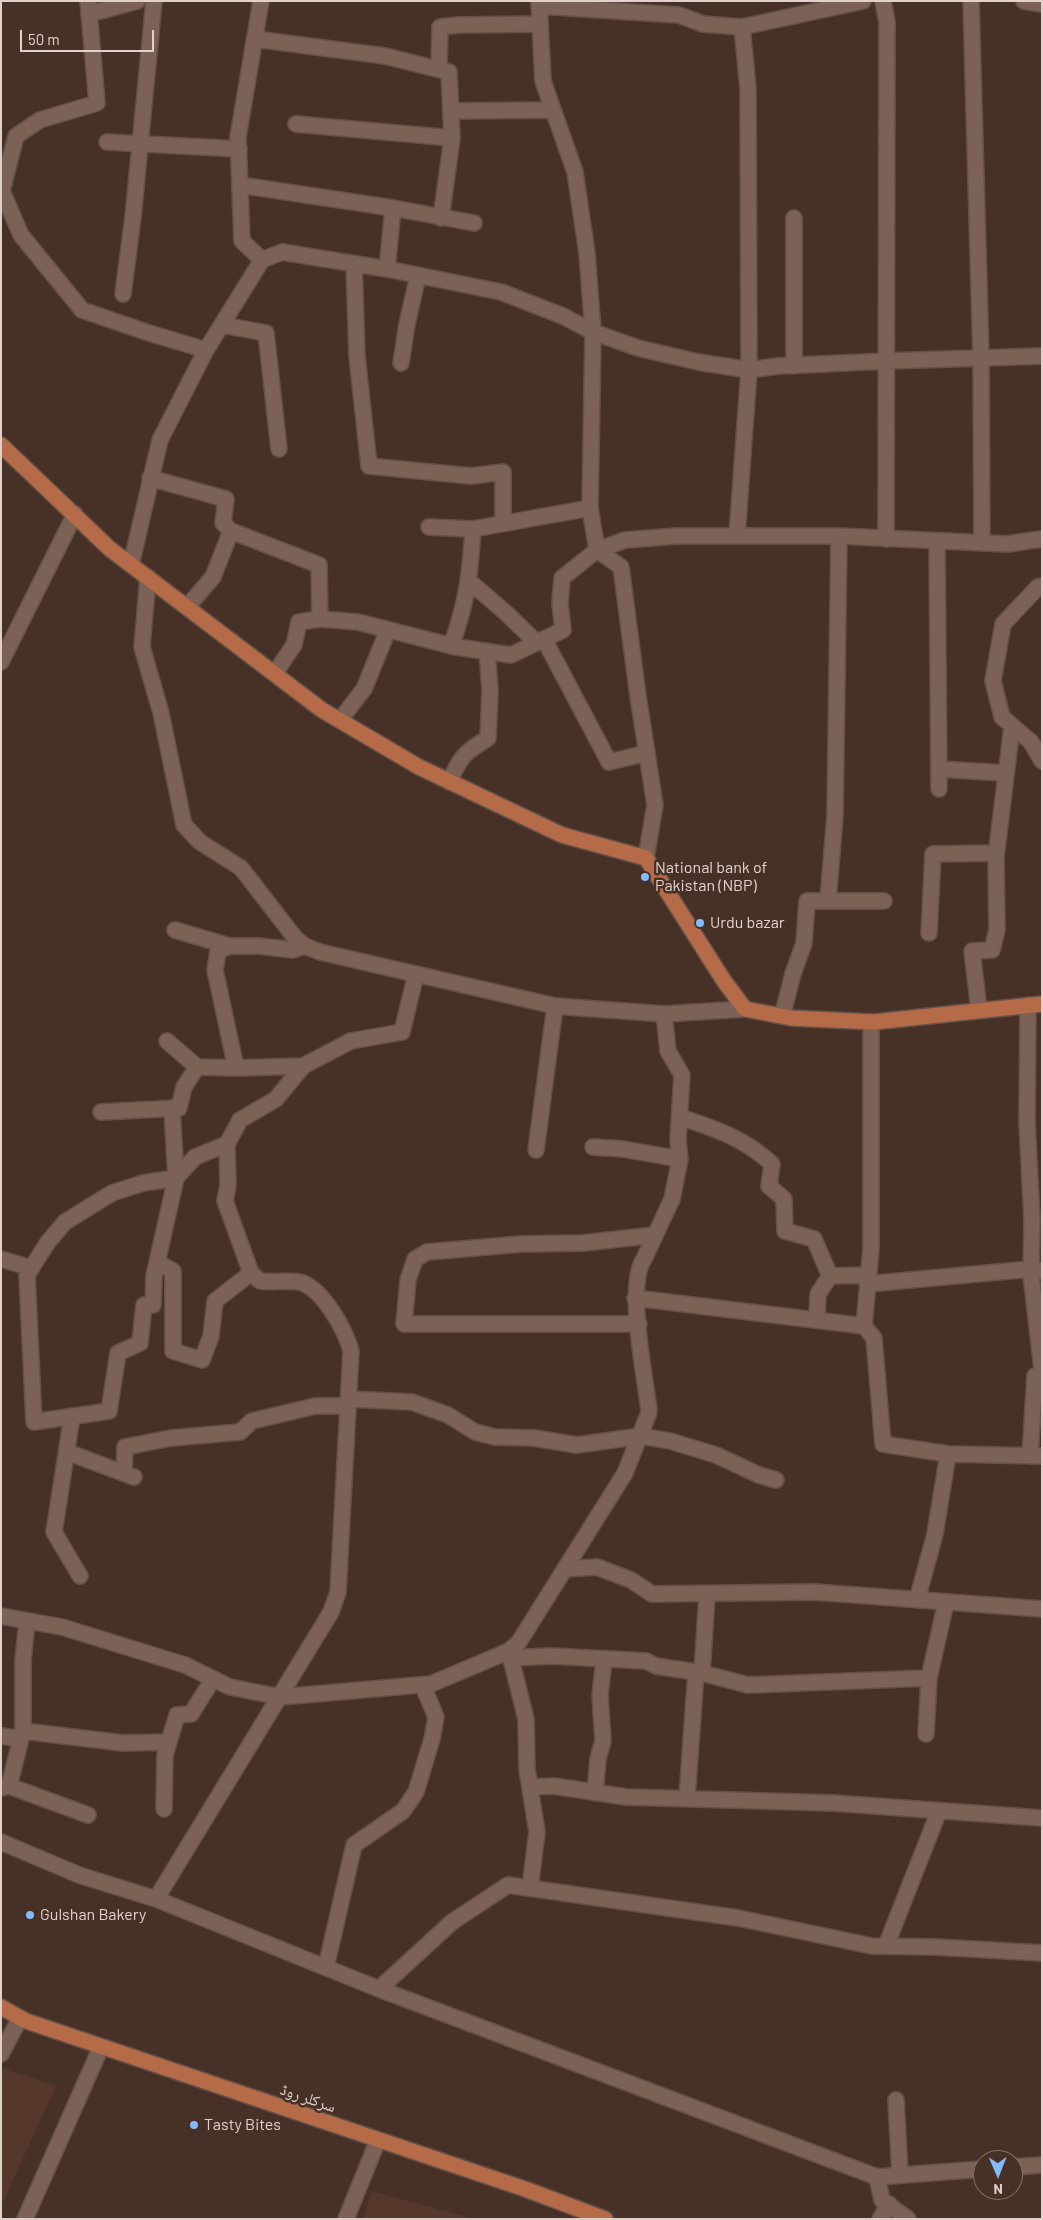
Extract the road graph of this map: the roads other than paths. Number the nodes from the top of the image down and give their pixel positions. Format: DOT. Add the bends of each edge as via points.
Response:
graph roads {
  1 [pos="137,1"];
  2 [pos="154,1"];
  3 [pos="261,1"];
  4 [pos="862,1"];
  5 [pos="882,1"];
  6 [pos="971,1"];
  7 [pos="1024,1"];
  8 [pos="539,3"];
  9 [pos="1042,4"];
  10 [pos="89,8"];
  11 [pos="540,24"];
  12 [pos="742,27"];
  13 [pos="255,39"];
  14 [pos="439,69"];
  15 [pos="553,110"];
  16 [pos="451,111"];
  17 [pos="296,124"];
  18 [pos="452,138"];
  19 [pos="107,142"];
  20 [pos="140,143"];
  21 [pos="239,149"];
  22 [pos="240,185"];
  23 [pos="1,192"];
  24 [pos="392,208"];
  25 [pos="441,218"];
  26 [pos="794,218"];
  27 [pos="474,223"];
  28 [pos="262,260"];
  29 [pos="354,264"];
  30 [pos="387,268"];
  31 [pos="418,276"];
  32 [pos="123,294"];
  33 [pos="222,325"];
  34 [pos="593,332"];
  35 [pos="206,350"];
  36 [pos="1042,356"];
  37 [pos="981,358"];
  38 [pos="887,361"];
  39 [pos="401,363"];
  40 [pos="794,366"];
  41 [pos="749,370"];
  42 [pos="1,445"];
  43 [pos="279,449"];
  44 [pos="150,478"];
  45 [pos="590,508"];
  46 [pos="75,514"];
  47 [pos="503,523"];
  48 [pos="429,527"];
  49 [pos="473,530"];
  50 [pos="231,531"];
  51 [pos="737,536"];
  52 [pos="839,536"];
  53 [pos="886,539"];
  54 [pos="1042,539"];
  55 [pos="937,541"];
  56 [pos="982,543"];
  57 [pos="597,550"];
  58 [pos="131,564"];
  59 [pos="148,577"];
  60 [pos="470,582"];
  61 [pos="1042,586"];
  62 [pos="187,607"];
  63 [pos="320,619"];
  64 [pos="388,630"];
  65 [pos="541,641"];
  66 [pos="452,646"];
  67 [pos="5,647"];
  68 [pos="487,651"];
  69 [pos="1,662"];
  70 [pos="275,673"];
  71 [pos="340,720"];
  72 [pos="1012,726"];
  73 [pos="647,753"];
  74 [pos="1042,761"];
  75 [pos="939,769"];
  76 [pos="1006,773"];
  77 [pos="449,782"];
  78 [pos="939,789"];
  79 [pos="996,854"];
  80 [pos="646,858"];
  81 [pos="828,900"];
  82 [pos="884,902"];
  83 [pos="175,930"];
  84 [pos="929,933"];
  85 [pos="229,946"];
  86 [pos="305,946"];
  87 [pos="416,974"];
  88 [pos="1035,1004"];
  89 [pos="555,1006"];
  90 [pos="746,1008"];
  91 [pos="979,1010"];
  92 [pos="664,1014"];
  93 [pos="782,1016"];
  94 [pos="870,1022"];
  95 [pos="167,1041"];
  96 [pos="303,1066"];
  97 [pos="197,1067"];
  98 [pos="236,1068"];
  99 [pos="172,1108"];
  100 [pos="101,1112"];
  101 [pos="680,1117"];
  102 [pos="227,1144"];
  103 [pos="593,1147"];
  104 [pos="536,1150"];
  105 [pos="680,1159"];
  106 [pos="176,1178"];
  107 [pos="655,1235"];
  108 [pos="1,1259"];
  109 [pos="158,1262"];
  110 [pos="31,1268"];
  111 [pos="1036,1270"];
  112 [pos="251,1273"];
  113 [pos="830,1276"];
  114 [pos="867,1279"];
  115 [pos="635,1298"];
  116 [pos="817,1319"];
  117 [pos="639,1324"];
  118 [pos="864,1326"];
  119 [pos="1042,1369"];
  120 [pos="1042,1375"];
  121 [pos="348,1403"];
  122 [pos="72,1416"];
  123 [pos="641,1436"];
  124 [pos="67,1452"];
  125 [pos="948,1454"];
  126 [pos="1036,1456"];
  127 [pos="776,1480"];
  128 [pos="565,1569"];
  129 [pos="80,1576"];
  130 [pos="707,1595"];
  131 [pos="917,1600"];
  132 [pos="946,1602"];
  133 [pos="1042,1609"];
  134 [pos="1,1616"];
  135 [pos="26,1621"];
  136 [pos="510,1654"];
  137 [pos="604,1660"];
  138 [pos="699,1673"];
  139 [pos="929,1678"];
  140 [pos="214,1679"];
  141 [pos="423,1686"];
  142 [pos="280,1697"];
  143 [pos="926,1734"];
  144 [pos="22,1735"];
  145 [pos="1,1736"];
  146 [pos="169,1742"];
  147 [pos="5,1787"];
  148 [pos="530,1787"];
  149 [pos="595,1793"];
  150 [pos="687,1798"];
  151 [pos="164,1808"];
  152 [pos="939,1811"];
  153 [pos="88,1815"];
  154 [pos="1042,1818"];
  155 [pos="1,1842"];
  156 [pos="530,1888"];
  157 [pos="156,1899"];
  158 [pos="886,1946"];
  159 [pos="1042,1953"];
  160 [pos="326,1967"];
  161 [pos="380,1989"];
  162 [pos="1,2007"];
  163 [pos="20,2018"];
  164 [pos="101,2047"];
  165 [pos="2,2055"];
  166 [pos="896,2100"];
  167 [pos="378,2140"];
  168 [pos="1042,2165"];
  169 [pos="1023,2166"];
  170 [pos="973,2170"];
  171 [pos="900,2175"];
  172 [pos="877,2177"];
  173 [pos="889,2204"];
  174 [pos="25,2219"];
  175 [pos="346,2219"];
  176 [pos="605,2219"];
  177 [pos="880,2219"];
  178 [pos="908,2219"];
  1 -- 10 [label="street"];
  2 -- 20 [label="street"];
  3 -- 13 [label="street"];
  4 -- 12 [label="street"];
  5 -- 38 [label="street" via="887,22"];
  6 -- 37 [label="street"];
  7 -- 9 [label="street"];
  8 -- 11 [label="street"];
  8 -- 12 [label="street" via="679,15 703,24"];
  10 -- 23 [label="street" via="97,103 40,120 16,136"];
  11 -- 14 [label="street" via="440,27"];
  11 -- 15 [label="street" via="543,81"];
  12 -- 41 [label="street" via="748,88"];
  13 -- 14 [label="street" via="385,56"];
  13 -- 21 [label="street" via="238,136"];
  14 -- 16 [label="street" via="449,72"];
  15 -- 16 [label="street"];
  15 -- 34 [label="street" via="575,172 587,253"];
  16 -- 18 [label="street"];
  17 -- 18 [label="street"];
  18 -- 25 [label="street"];
  19 -- 20 [label="street"];
  20 -- 21 [label="street"];
  20 -- 32 [label="street"];
  21 -- 22 [label="street"];
  22 -- 24 [label="street"];
  22 -- 28 [label="street" via="242,241"];
  23 -- 35 [label="street" via="21,235 82,310"];
  24 -- 25 [label="street"];
  24 -- 30 [label="street"];
  25 -- 27 [label="street"];
  26 -- 40 [label="street"];
  28 -- 29 [label="street" via="282,252"];
  28 -- 33 [label="street"];
  29 -- 30 [label="street"];
  29 -- 47 [label="street" via="357,356 369,466 470,476 503,472"];
  30 -- 31 [label="street"];
  31 -- 34 [label="street" via="501,292 563,316"];
  31 -- 39 [label="street"];
  33 -- 35 [label="street"];
  33 -- 43 [label="street" via="266,333"];
  34 -- 41 [label="street" via="638,348"];
  34 -- 45 [label="street"];
  35 -- 44 [label="street" via="160,440"];
  36 -- 37 [label="street"];
  37 -- 38 [label="street"];
  37 -- 56 [label="street"];
  38 -- 40 [label="street"];
  38 -- 53 [label="street"];
  40 -- 41 [label="street"];
  41 -- 51 [label="street"];
  42 -- 46 [label="main road"];
  44 -- 50 [label="street" via="226,499 223,523"];
  44 -- 58 [label="street"];
  45 -- 47 [label="street"];
  45 -- 57 [label="street"];
  46 -- 58 [label="main road" via="110,549"];
  46 -- 67 [label="street"];
  47 -- 49 [label="street"];
  48 -- 49 [label="street"];
  49 -- 60 [label="street"];
  50 -- 62 [label="street" via="213,577"];
  50 -- 63 [label="street" via="319,565"];
  51 -- 52 [label="street"];
  51 -- 57 [label="street" via="625,540"];
  52 -- 53 [label="street"];
  52 -- 81 [label="street" via="835,816"];
  53 -- 55 [label="street"];
  54 -- 56 [label="street" via="1007,544"];
  55 -- 56 [label="street"];
  55 -- 75 [label="street"];
  57 -- 65 [label="street" via="562,578 563,630"];
  57 -- 73 [label="street" via="621,567"];
  58 -- 59 [label="main road"];
  59 -- 62 [label="main road"];
  59 -- 86 [label="street" via="142,647 161,713 184,826 200,842 241,868 296,939"];
  60 -- 65 [label="street"];
  60 -- 66 [label="street"];
  61 -- 72 [label="street" via="1003,624 993,682 1002,717"];
  62 -- 70 [label="main road"];
  63 -- 64 [label="street" via="358,622"];
  63 -- 70 [label="street" via="299,622 294,645"];
  64 -- 66 [label="street"];
  64 -- 71 [label="street" via="364,689"];
  65 -- 68 [label="street" via="511,655"];
  65 -- 73 [label="street" via="609,762"];
  66 -- 68 [label="street"];
  67 -- 69 [label="street"];
  68 -- 77 [label="street" via="490,690 488,738 466,751"];
  70 -- 71 [label="main road"];
  71 -- 77 [label="main road"];
  72 -- 74 [label="street" via="1031,742"];
  72 -- 76 [label="street"];
  73 -- 80 [label="street" via="655,805"];
  75 -- 76 [label="street"];
  75 -- 78 [label="street"];
  76 -- 79 [label="street"];
  77 -- 80 [label="main road" via="562,836"];
  79 -- 84 [label="street" via="933,854"];
  79 -- 91 [label="street" via="997,930 992,950 972,951"];
  80 -- 90 [label="main road" via="724,981"];
  81 -- 82 [label="street"];
  81 -- 93 [label="street" via="807,901 804,943"];
  83 -- 85 [label="street"];
  85 -- 86 [label="street" via="293,950"];
  85 -- 98 [label="street" via="218,952 214,970"];
  86 -- 87 [label="street"];
  87 -- 89 [label="street"];
  87 -- 96 [label="street" via="402,1032 351,1041"];
  88 -- 91 [label="main road"];
  88 -- 111 [label="street" via="1026,1122"];
  89 -- 92 [label="street"];
  89 -- 104 [label="street"];
  90 -- 92 [label="street"];
  90 -- 93 [label="main road"];
  91 -- 94 [label="main road"];
  92 -- 101 [label="street" via="668,1051 682,1075"];
  93 -- 94 [label="main road"];
  94 -- 114 [label="street" via="871,1248"];
  95 -- 97 [label="street"];
  96 -- 98 [label="street"];
  96 -- 102 [label="street" via="276,1099 240,1120"];
  97 -- 98 [label="street"];
  97 -- 99 [label="street" via="184,1087 179,1108"];
  99 -- 100 [label="street"];
  99 -- 106 [label="street"];
  101 -- 105 [label="street"];
  101 -- 113 [label="street" via="726,1132 772,1164 769,1186 784,1199 785,1231 814,1238"];
  102 -- 106 [label="street" via="195,1157"];
  102 -- 112 [label="street" via="226,1201"];
  103 -- 105 [label="street" via="623,1148"];
  105 -- 107 [label="street" via="672,1199"];
  106 -- 109 [label="street"];
  106 -- 110 [label="street" via="112,1193 66,1222"];
  107 -- 115 [label="street" via="639,1266"];
  107 -- 117 [label="street" via="427,1252 415,1259 408,1280 404,1324"];
  108 -- 110 [label="street"];
  109 -- 112 [label="street" via="173,1270 173,1351 202,1360 211,1336 215,1301"];
  109 -- 122 [label="street" via="153,1305 144,1305 140,1343 118,1353 109,1411"];
  110 -- 122 [label="street" via="27,1275 34,1422"];
  111 -- 114 [label="street"];
  111 -- 119 [label="street"];
  112 -- 121 [label="street" via="260,1282 302,1282 316,1292 337,1318 351,1351"];
  113 -- 114 [label="street"];
  113 -- 116 [label="street" via="818,1294"];
  114 -- 118 [label="street"];
  115 -- 116 [label="street"];
  115 -- 117 [label="street"];
  116 -- 118 [label="street"];
  117 -- 123 [label="street" via="650,1410"];
  118 -- 125 [label="street" via="874,1338 884,1444"];
  120 -- 126 [label="street" via="1035,1376"];
  121 -- 123 [label="street" via="412,1402 448,1415 475,1432 495,1437 534,1438 577,1445"];
  121 -- 124 [label="street" via="315,1406 252,1421 240,1432 171,1438 125,1447 129,1475"];
  121 -- 142 [label="street" via="338,1592 330,1612"];
  122 -- 124 [label="street"];
  123 -- 127 [label="street" via="716,1455"];
  123 -- 128 [label="street" via="625,1473"];
  124 -- 129 [label="street" via="54,1532"];
  125 -- 126 [label="street"];
  125 -- 131 [label="street" via="935,1534"];
  128 -- 130 [label="street" via="597,1567 631,1580 652,1594"];
  128 -- 136 [label="street"];
  130 -- 131 [label="street" via="815,1592"];
  130 -- 138 [label="street"];
  131 -- 132 [label="street"];
  132 -- 133 [label="street"];
  132 -- 139 [label="street"];
  134 -- 135 [label="street"];
  135 -- 140 [label="street" via="62,1627 185,1665"];
  135 -- 144 [label="street"];
  136 -- 137 [label="street"];
  136 -- 141 [label="street"];
  136 -- 148 [label="street" via="526,1719"];
  137 -- 138 [label="street" via="646,1661 656,1666"];
  137 -- 149 [label="street" via="600,1695 603,1741"];
  138 -- 139 [label="street" via="748,1685"];
  138 -- 150 [label="street"];
  139 -- 143 [label="street"];
  140 -- 142 [label="street" via="230,1687"];
  140 -- 146 [label="street" via="191,1714 177,1715"];
  141 -- 142 [label="street"];
  141 -- 160 [label="street" via="436,1717 416,1792 403,1811 354,1845"];
  142 -- 157 [label="street"];
  144 -- 145 [label="street"];
  144 -- 146 [label="street" via="123,1743"];
  144 -- 147 [label="street"];
  146 -- 151 [label="street" via="165,1755"];
  147 -- 153 [label="street"];
  148 -- 149 [label="street" via="554,1786"];
  148 -- 156 [label="street" via="537,1832"];
  149 -- 150 [label="street"];
  150 -- 152 [label="street" via="833,1803"];
  152 -- 154 [label="street"];
  152 -- 158 [label="street"];
  155 -- 157 [label="street" via="79,1874"];
  156 -- 158 [label="street" via="738,1918 872,1946"];
  156 -- 161 [label="street" via="508,1886 452,1922"];
  157 -- 160 [label="street"];
  158 -- 159 [label="street"];
  160 -- 161 [label="street"];
  161 -- 172 [label="street"];
  162 -- 163 [label="main road, سرکلر روڈ"];
  163 -- 164 [label="main road, سرکلر روڈ"];
  163 -- 165 [label="street"];
  164 -- 167 [label="main road, سرکلر روڈ"];
  164 -- 174 [label="street"];
  166 -- 171 [label="street"];
  167 -- 175 [label="street"];
  167 -- 176 [label="main road, سرکلر روڈ"];
  168 -- 169 [label="street"];
  170 -- 171 [label="street"];
  171 -- 172 [label="street"];
  172 -- 173 [label="street" via="882,2200"];
  173 -- 177 [label="street"];
  173 -- 178 [label="street"];
}
